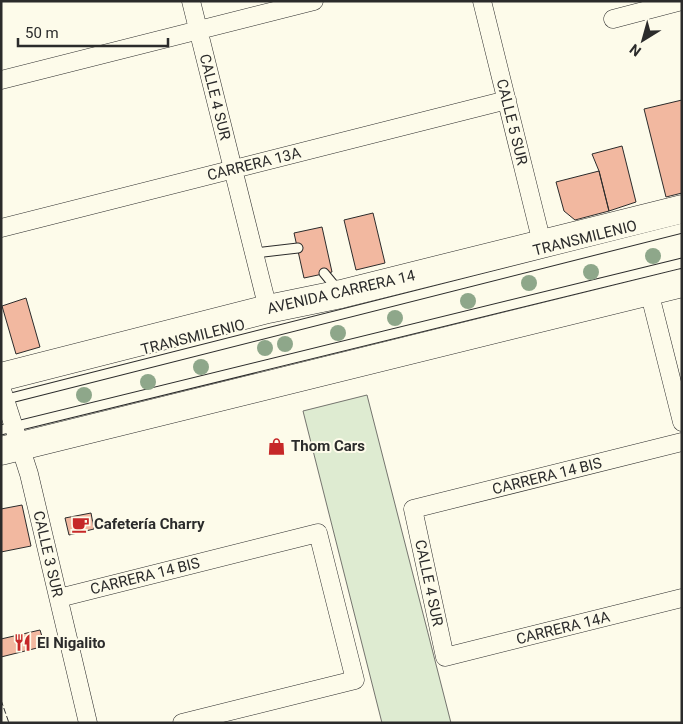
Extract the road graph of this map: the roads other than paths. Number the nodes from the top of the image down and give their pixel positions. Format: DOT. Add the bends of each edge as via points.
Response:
graph roads {
  1 [pos="191,1"];
  2 [pos="314,1"];
  3 [pos="482,1"];
  4 [pos="682,1"];
  5 [pos="613,18"];
  6 [pos="198,30"];
  7 [pos="1,80"];
  8 [pos="506,100"];
  9 [pos="233,169"];
  10 [pos="682,209"];
  11 [pos="1,228"];
  12 [pos="682,228"];
  13 [pos="542,243"];
  14 [pos="298,248"];
  15 [pos="255,253"];
  16 [pos="682,263"];
  17 [pos="324,273"];
  18 [pos="682,283"];
  19 [pos="649,292"];
  20 [pos="341,294"];
  21 [pos="268,309"];
  22 [pos="2,391"];
  23 [pos="682,422"];
  24 [pos="9,439"];
  25 [pos="682,442"];
  26 [pos="413,509"];
  27 [pos="59,598"];
  28 [pos="682,598"];
  29 [pos="445,657"];
  30 [pos="88,723"];
  31 [pos="182,723"];
  1 -- 6 [label="street, CALLE 4 SUR"];
  2 -- 6 [label="street"];
  3 -- 8 [label="street, CALLE 5 SUR"];
  4 -- 5 [label="street"];
  6 -- 7 [label="street"];
  6 -- 9 [label="street, CALLE 4 SUR"];
  8 -- 9 [label="street, CARRERA 13A"];
  8 -- 13 [label="street, CALLE 5 SUR"];
  9 -- 11 [label="street, CARRERA 13A"];
  9 -- 15 [label="street, CALLE 4 SUR"];
  10 -- 13 [label="main road, AVENIDA CARRERA 14"];
  12 -- 22 [label="lane, TRANSMILENIO"];
  13 -- 20 [label="main road, AVENIDA CARRERA 14"];
  14 -- 15 [label="lane"];
  15 -- 21 [label="street, CALLE 4 SUR"];
  16 -- 24 [label="lane"];
  17 -- 20 [label="lane"];
  18 -- 19 [label="main road"];
  19 -- 23 [label="street"];
  19 -- 24 [label="main road"];
  20 -- 21 [label="main road, AVENIDA CARRERA 14"];
  21 -- 22 [label="main road, AVENIDA CARRERA 14"];
  22 -- 24 [label="street, CALLE 3 SUR"];
  24 -- 27 [label="street, CALLE 3 SUR" via="29,474"];
  25 -- 26 [label="street, CARRERA 14 BIS"];
  26 -- 29 [label="street, CALLE 4 SUR"];
  27 -- 30 [label="street, CALLE 3 SUR"];
  27 -- 31 [label="street, CARRERA 14 BIS" via="318,533 355,680"];
  28 -- 29 [label="street, CARRERA 14A"];
}
